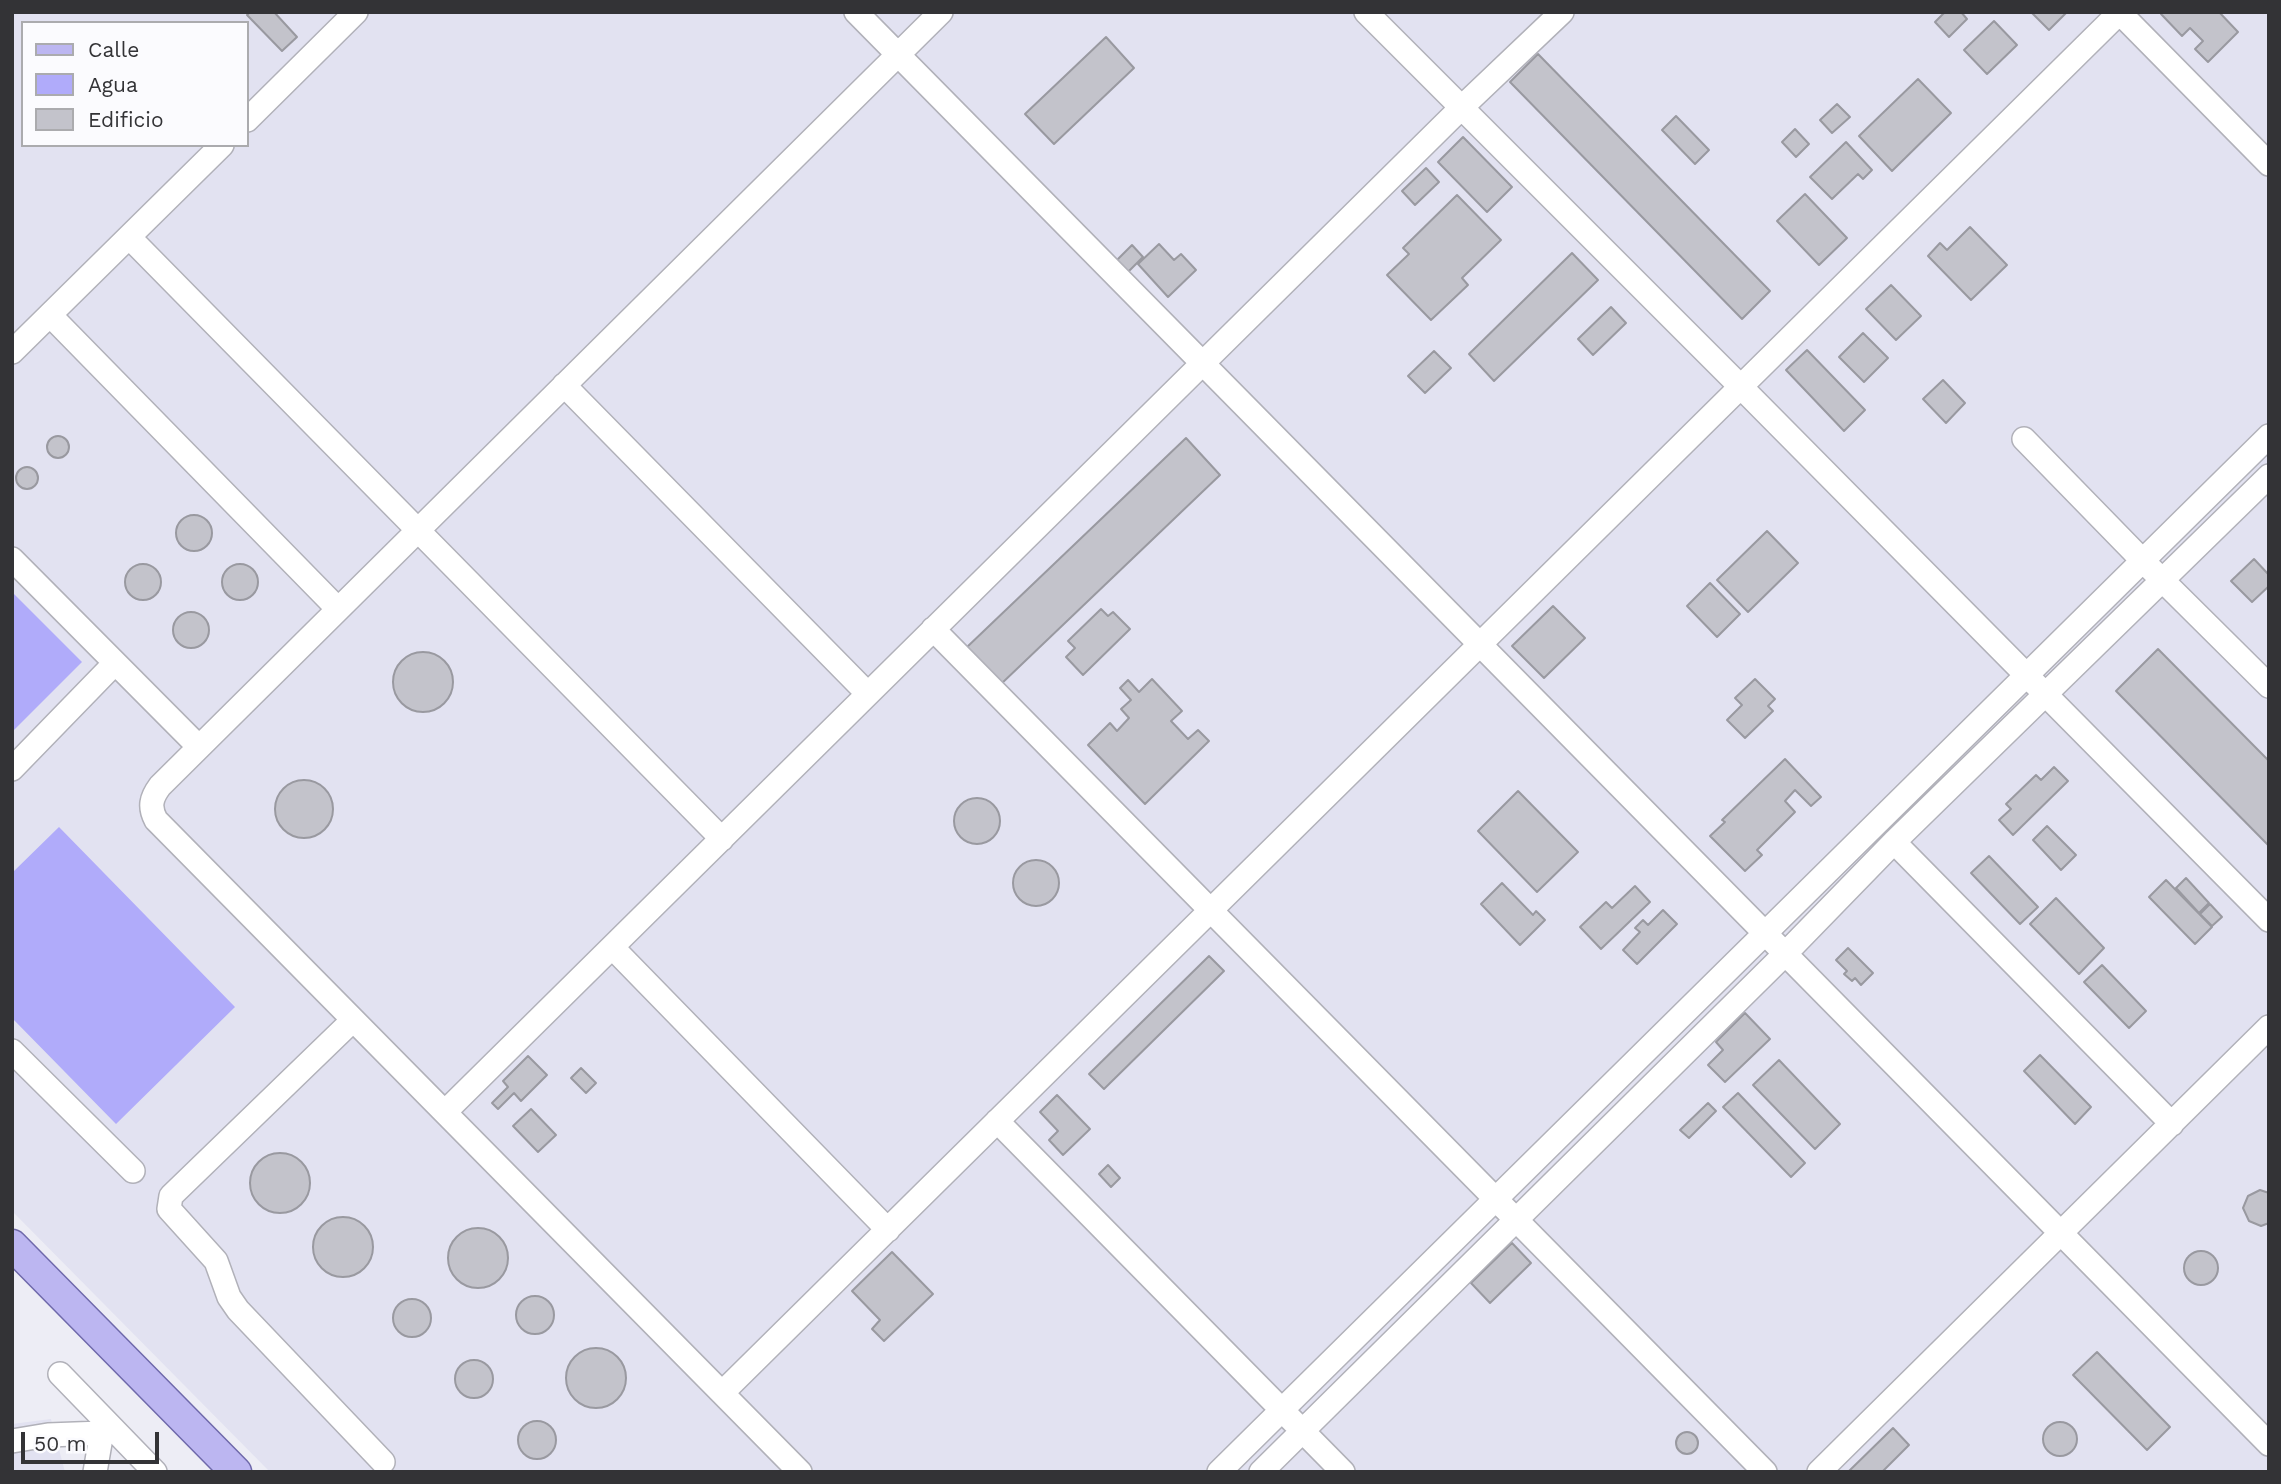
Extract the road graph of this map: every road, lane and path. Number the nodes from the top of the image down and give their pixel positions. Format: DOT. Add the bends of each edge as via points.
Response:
graph roads {
  1 [pos="355,12"];
  2 [pos="856,12"];
  3 [pos="940,12"];
  4 [pos="1366,12"];
  5 [pos="1562,12"];
  6 [pos="2119,13"];
  7 [pos="897,55"];
  8 [pos="1460,108"];
  9 [pos="248,119"];
  10 [pos="220,147"];
  11 [pos="2269,164"];
  12 [pos="129,237"];
  13 [pos="50,315"];
  14 [pos="12,352"];
  15 [pos="1202,364"];
  16 [pos="564,385"];
  17 [pos="1741,387"];
  18 [pos="2269,436"];
  19 [pos="2024,439"];
  20 [pos="2269,476"];
  21 [pos="418,530"];
  22 [pos="12,559"];
  23 [pos="2142,561"];
  24 [pos="2162,581"];
  25 [pos="338,609"];
  26 [pos="933,629"];
  27 [pos="1480,645"];
  28 [pos="115,663"];
  29 [pos="2027,676"];
  30 [pos="2269,686"];
  31 [pos="868,694"];
  32 [pos="2047,695"];
  33 [pos="199,747"];
  34 [pos="12,769"];
  35 [pos="722,839"];
  36 [pos="1894,842"];
  37 [pos="1211,911"];
  38 [pos="2269,920"];
  39 [pos="1765,934"];
  40 [pos="612,947"];
  41 [pos="1785,954"];
  42 [pos="354,1020"];
  43 [pos="2269,1027"];
  44 [pos="12,1051"];
  45 [pos="444,1112"];
  46 [pos="997,1121"];
  47 [pos="2172,1124"];
  48 [pos="133,1171"];
  49 [pos="1496,1199"];
  50 [pos="1516,1219"];
  51 [pos="888,1230"];
  52 [pos="2060,1233"];
  53 [pos="12,1245"];
  54 [pos="60,1374"];
  55 [pos="723,1393"];
  56 [pos="1282,1410"];
  57 [pos="103,1426"];
  58 [pos="1302,1431"];
  59 [pos="12,1441"];
  60 [pos="2269,1444"];
  61 [pos="383,1462"];
  62 [pos="95,1472"];
  63 [pos="155,1472"];
  64 [pos="236,1472"];
  65 [pos="800,1472"];
  66 [pos="1219,1472"];
  67 [pos="1261,1472"];
  68 [pos="1343,1472"];
  69 [pos="1765,1472"];
  70 [pos="1819,1472"];
  1 -- 9 [label="street"];
  2 -- 7 [label="street"];
  3 -- 7 [label="street"];
  4 -- 8 [label="street"];
  5 -- 8 [label="street"];
  6 -- 11 [label="street"];
  6 -- 17 [label="street"];
  7 -- 15 [label="street"];
  7 -- 16 [label="street"];
  8 -- 15 [label="street"];
  8 -- 17 [label="street"];
  10 -- 12 [label="street"];
  12 -- 13 [label="street"];
  12 -- 21 [label="street"];
  13 -- 14 [label="street"];
  13 -- 25 [label="street"];
  15 -- 26 [label="street"];
  15 -- 27 [label="street"];
  16 -- 21 [label="street"];
  16 -- 31 [label="street"];
  17 -- 27 [label="street"];
  17 -- 29 [label="street"];
  18 -- 23 [label="street"];
  19 -- 23 [label="street"];
  20 -- 24 [label="street"];
  21 -- 25 [label="street"];
  21 -- 35 [label="street"];
  22 -- 28 [label="street"];
  23 -- 24 [label="street"];
  23 -- 29 [label="street"];
  24 -- 30 [label="street"];
  24 -- 32 [label="street"];
  25 -- 33 [label="street"];
  26 -- 31 [label="street"];
  26 -- 37 [label="street"];
  27 -- 37 [label="street"];
  27 -- 39 [label="street"];
  28 -- 33 [label="street"];
  28 -- 34 [label="street"];
  29 -- 32 [label="street"];
  29 -- 39 [label="street"];
  31 -- 35 [label="street"];
  32 -- 36 [label="street"];
  32 -- 38 [label="street"];
  33 -- 42 [label="street" via="153,794 156,820"];
  35 -- 40 [label="street"];
  36 -- 41 [label="street"];
  36 -- 47 [label="street"];
  37 -- 46 [label="street"];
  37 -- 49 [label="street"];
  39 -- 41 [label="street"];
  39 -- 49 [label="street"];
  40 -- 45 [label="street"];
  40 -- 51 [label="street"];
  41 -- 50 [label="street"];
  41 -- 52 [label="street"];
  42 -- 45 [label="street"];
  42 -- 61 [label="street" via="171,1196 169,1209 216,1261 238,1310"];
  43 -- 47 [label="street"];
  44 -- 48 [label="street"];
  45 -- 55 [label="street"];
  46 -- 51 [label="street"];
  46 -- 56 [label="street"];
  47 -- 52 [label="street"];
  49 -- 50 [label="street"];
  49 -- 56 [label="street"];
  50 -- 58 [label="street"];
  50 -- 69 [label="street"];
  51 -- 55 [label="street"];
  52 -- 60 [label="street"];
  52 -- 70 [label="street"];
  53 -- 64 [label="main road"];
  54 -- 57 [label="street"];
  55 -- 65 [label="street"];
  56 -- 58 [label="street"];
  56 -- 66 [label="street"];
  57 -- 59 [label="street"];
  57 -- 62 [label="street"];
  57 -- 63 [label="street"];
  58 -- 67 [label="street"];
  58 -- 68 [label="street"];
}
